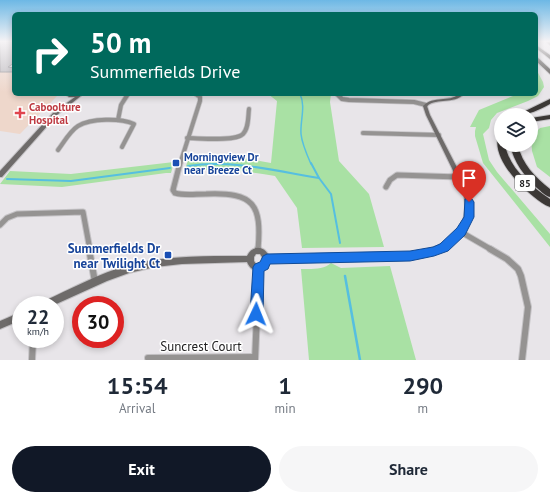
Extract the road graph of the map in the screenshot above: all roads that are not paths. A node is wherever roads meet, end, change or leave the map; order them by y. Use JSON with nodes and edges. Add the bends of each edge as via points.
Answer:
{"nodes":[{"id":1,"x":538,"y":60,"type":"edge"},
{"id":2,"x":550,"y":72,"type":"edge"},
{"id":3,"x":68,"y":96,"type":"edge"},
{"id":4,"x":79,"y":96,"type":"edge"},
{"id":5,"x":127,"y":96,"type":"edge"},
{"id":6,"x":198,"y":96,"type":"edge"},
{"id":7,"x":339,"y":96,"type":"edge"},
{"id":8,"x":460,"y":96,"type":"edge"},
{"id":9,"x":550,"y":101,"type":"edge"},
{"id":10,"x":66,"y":105,"type":"junction"},
{"id":11,"x":426,"y":105,"type":"junction"},
{"id":12,"x":538,"y":108,"type":"edge"},
{"id":13,"x":249,"y":109,"type":"dead end"},
{"id":14,"x":550,"y":117,"type":"edge"},
{"id":15,"x":538,"y":119,"type":"edge"},
{"id":16,"x":118,"y":120,"type":"junction"},
{"id":17,"x":363,"y":133,"type":"dead end"},
{"id":18,"x":439,"y":135,"type":"junction"},
{"id":19,"x":187,"y":138,"type":"junction"},
{"id":20,"x":122,"y":147,"type":"dead end"},
{"id":21,"x":58,"y":150,"type":"dead end"},
{"id":22,"x":504,"y":152,"type":"edge"},
{"id":23,"x":516,"y":152,"type":"edge"},
{"id":24,"x":0,"y":175,"type":"edge"},
{"id":25,"x":459,"y":177,"type":"junction"},
{"id":26,"x":386,"y":187,"type":"dead end"},
{"id":27,"x":550,"y":194,"type":"edge"},
{"id":28,"x":550,"y":204,"type":"edge"},
{"id":29,"x":0,"y":225,"type":"edge"},
{"id":30,"x":461,"y":232,"type":"junction"},
{"id":31,"x":258,"y":251,"type":"junction"},
{"id":32,"x":249,"y":259,"type":"junction"},
{"id":33,"x":267,"y":259,"type":"junction"},
{"id":34,"x":259,"y":267,"type":"junction"},
{"id":35,"x":95,"y":282,"type":"junction"},
{"id":36,"x":64,"y":296,"type":"edge"},
{"id":37,"x":12,"y":320,"type":"edge"},
{"id":38,"x":0,"y":325,"type":"edge"},
{"id":39,"x":33,"y":348,"type":"edge"},
{"id":40,"x":148,"y":358,"type":"dead end"},
{"id":41,"x":255,"y":359,"type":"edge"},
{"id":42,"x":32,"y":360,"type":"edge"},
{"id":43,"x":522,"y":360,"type":"edge"}],
"edges":[{"from":1,"to":2,"type":"highway"},
{"from":3,"to":10,"type":"street"},
{"from":4,"to":10,"type":"street"},
{"from":5,"to":16,"type":"street"},
{"from":6,"to":19,"type":"street","via":[[200,101]]},
{"from":7,"to":11,"type":"street","via":[[349,100],[414,102]]},
{"from":8,"to":11,"type":"street","via":[[457,99],[435,101]]},
{"from":9,"to":12,"type":"highway"},
{"from":10,"to":24,"type":"street"},
{"from":11,"to":18,"type":"street","via":[[428,115]]},
{"from":13,"to":19,"type":"street","via":[[245,132],[240,136]]},
{"from":14,"to":15,"type":"highway"},
{"from":16,"to":20,"type":"street","via":[[134,124]]},
{"from":16,"to":21,"type":"street","via":[[81,124]]},
{"from":17,"to":18,"type":"street"},
{"from":18,"to":25,"type":"street"},
{"from":19,"to":31,"type":"street","via":[[173,190],[182,195],[232,194],[252,202],[258,214]]},
{"from":22,"to":28,"type":"highway","number":"85","via":[[512,169],[526,185]]},
{"from":23,"to":27,"type":"highway","via":[[525,170]]},
{"from":25,"to":26,"type":"street","via":[[397,175]]},
{"from":25,"to":30,"type":"street","via":[[466,191],[469,209],[469,217]]},
{"from":29,"to":35,"type":"street","via":[[7,218],[17,214],[82,212]]},
{"from":30,"to":33,"type":"street","via":[[444,247],[422,254]]},
{"from":30,"to":43,"type":"street","via":[[507,259],[521,276],[528,307]]},
{"from":31,"to":32,"type":"street"},
{"from":31,"to":33,"type":"street"},
{"from":32,"to":34,"type":"street","via":[[253,266]]},
{"from":32,"to":35,"type":"street","via":[[157,263],[126,270]]},
{"from":33,"to":34,"type":"street","via":[[264,266]]},
{"from":34,"to":41,"type":"street"},
{"from":35,"to":36,"type":"street"},
{"from":37,"to":38,"type":"street"},
{"from":39,"to":42,"type":"street"},
{"from":40,"to":41,"type":"street","name":"Suncrest Court"}]}
